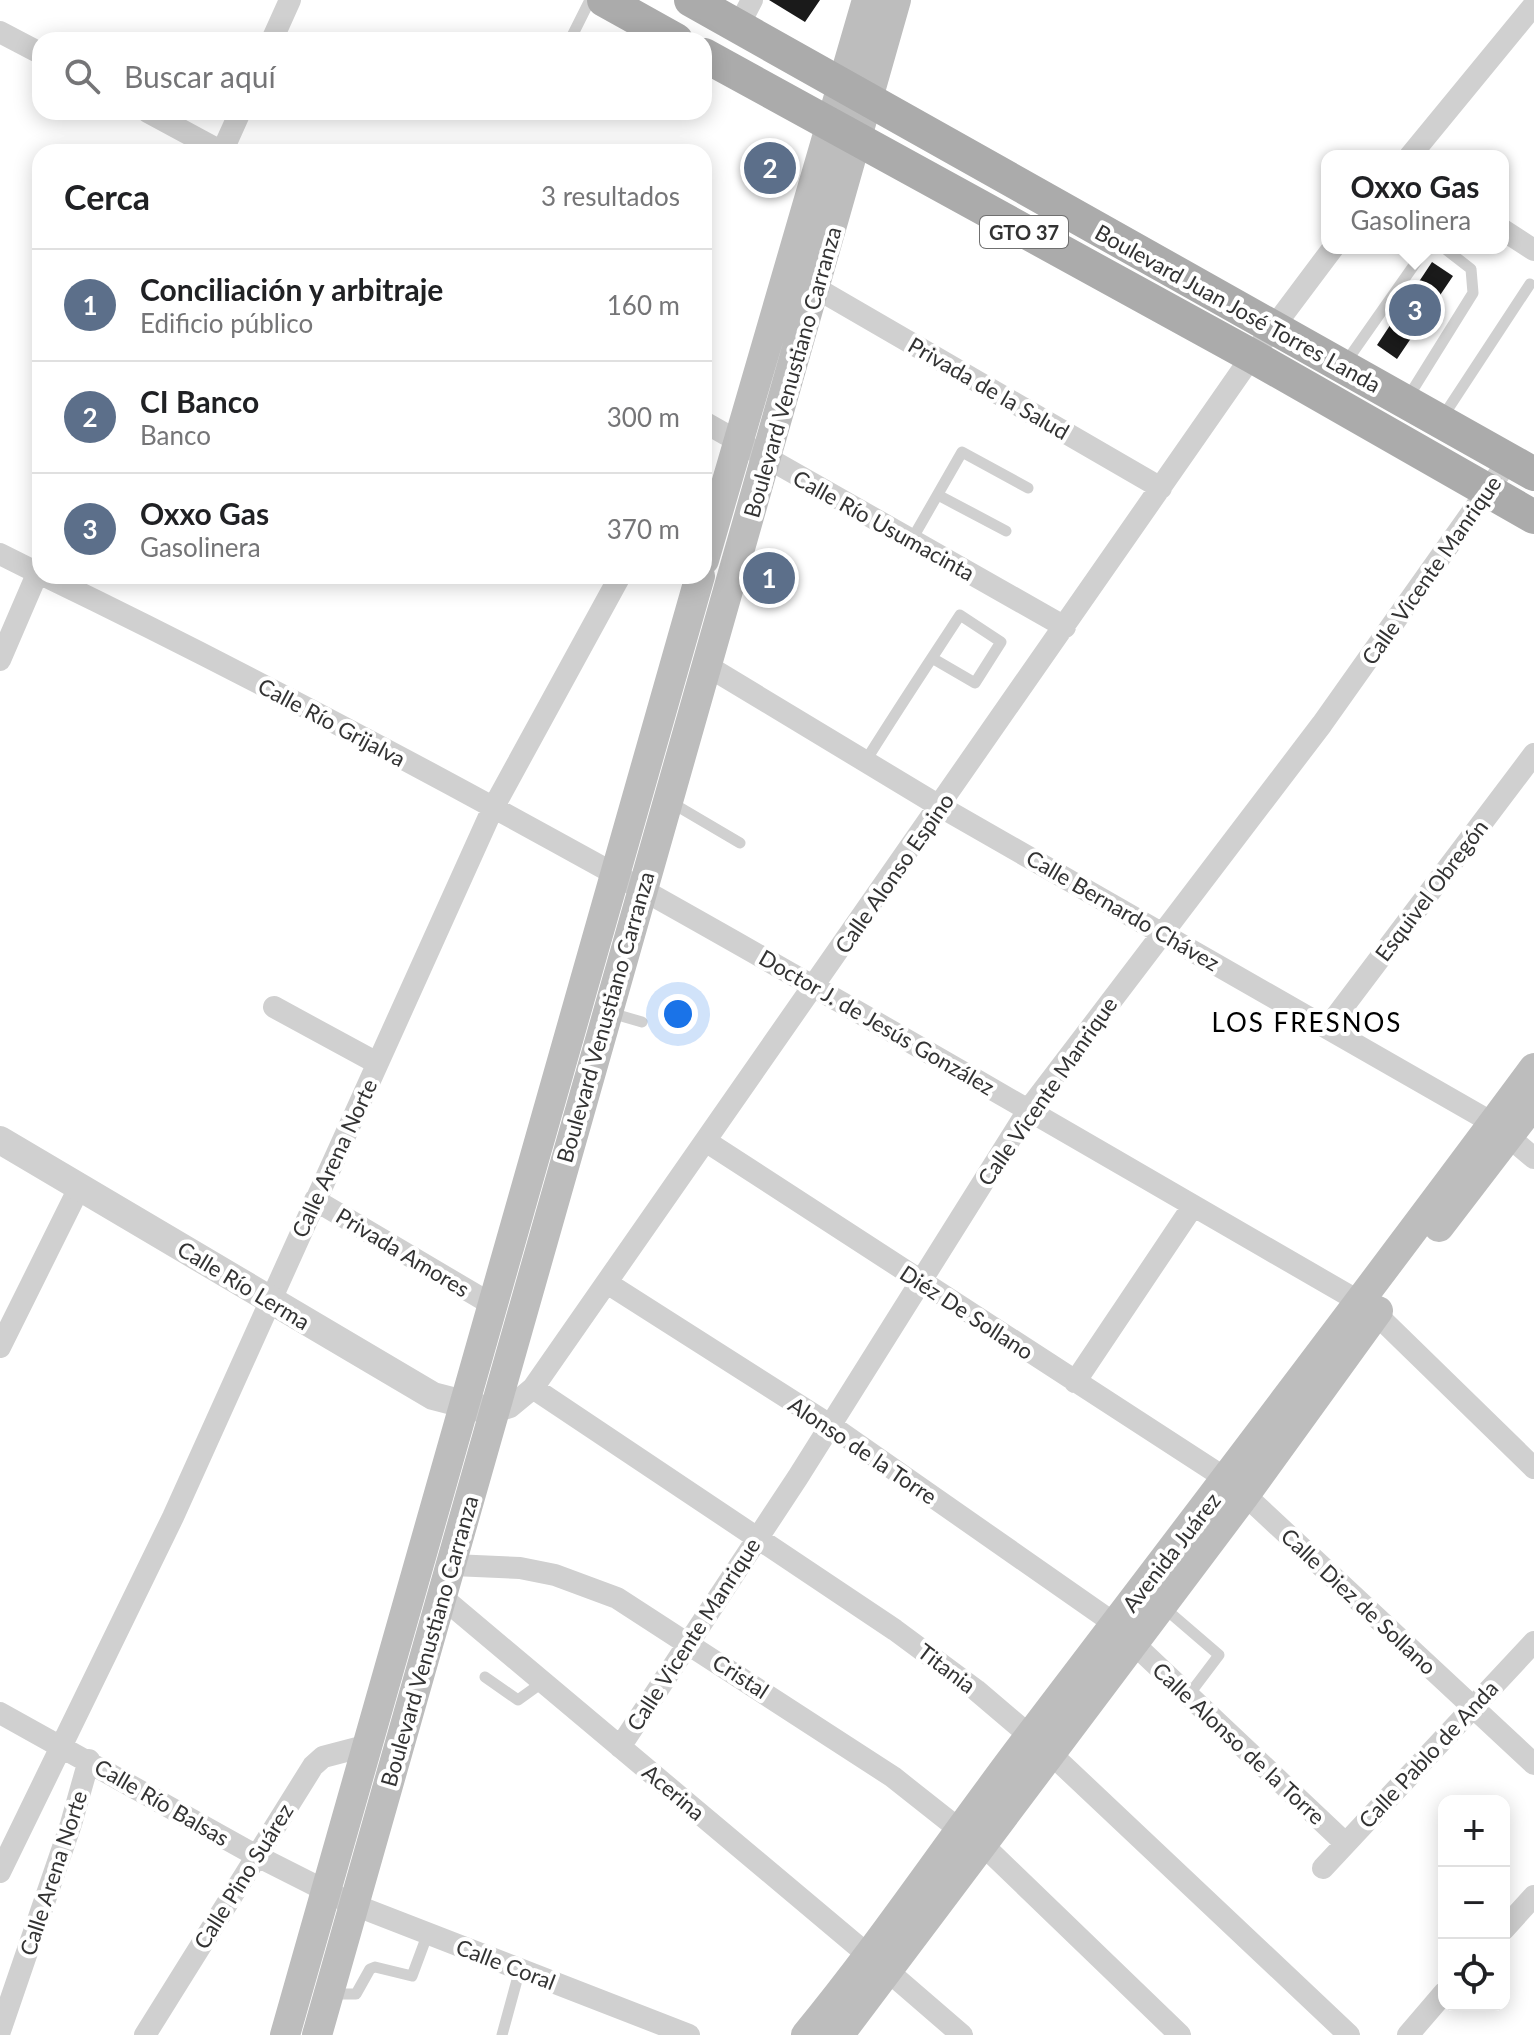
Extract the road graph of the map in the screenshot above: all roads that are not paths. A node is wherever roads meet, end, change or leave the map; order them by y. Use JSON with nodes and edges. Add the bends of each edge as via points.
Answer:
{"nodes":[{"id":1,"x":290,"y":0,"type":"edge"},
{"id":2,"x":590,"y":0,"type":"edge"},
{"id":3,"x":604,"y":0,"type":"edge"},
{"id":4,"x":691,"y":0,"type":"edge"},
{"id":5,"x":867,"y":0,"type":"edge"},
{"id":6,"x":896,"y":0,"type":"edge"},
{"id":7,"x":1534,"y":5,"type":"edge"},
{"id":8,"x":745,"y":13,"type":"edge"},
{"id":9,"x":0,"y":32,"type":"edge"},
{"id":10,"x":276,"y":32,"type":"edge"},
{"id":11,"x":574,"y":32,"type":"edge"},
{"id":12,"x":662,"y":32,"type":"edge"},
{"id":13,"x":32,"y":49,"type":"edge"},
{"id":14,"x":712,"y":60,"type":"edge"},
{"id":15,"x":856,"y":93,"type":"junction"},
{"id":16,"x":163,"y":120,"type":"edge"},
{"id":17,"x":236,"y":120,"type":"edge"},
{"id":18,"x":844,"y":134,"type":"junction"},
{"id":19,"x":207,"y":144,"type":"edge"},
{"id":20,"x":226,"y":144,"type":"edge"},
{"id":21,"x":1415,"y":150,"type":"edge"},
{"id":22,"x":1509,"y":234,"type":"edge"},
{"id":23,"x":1534,"y":250,"type":"edge"},
{"id":24,"x":1328,"y":254,"type":"edge"},
{"id":25,"x":1422,"y":254,"type":"edge"},
{"id":26,"x":1452,"y":254,"type":"edge"},
{"id":27,"x":1530,"y":284,"type":"dead end"},
{"id":28,"x":816,"y":288,"type":"junction"},
{"id":29,"x":1273,"y":328,"type":"junction"},
{"id":30,"x":1252,"y":356,"type":"junction"},
{"id":31,"x":1343,"y":367,"type":"junction"},
{"id":32,"x":1405,"y":403,"type":"junction"},
{"id":33,"x":1440,"y":422,"type":"junction"},
{"id":34,"x":712,"y":427,"type":"edge"},
{"id":35,"x":737,"y":441,"type":"junction"},
{"id":36,"x":766,"y":459,"type":"junction"},
{"id":37,"x":1521,"y":467,"type":"edge"},
{"id":38,"x":1028,"y":488,"type":"dead end"},
{"id":39,"x":1161,"y":488,"type":"junction"},
{"id":40,"x":1488,"y":492,"type":"junction"},
{"id":41,"x":938,"y":495,"type":"junction"},
{"id":42,"x":1534,"y":517,"type":"edge"},
{"id":43,"x":712,"y":531,"type":"edge"},
{"id":44,"x":1006,"y":531,"type":"dead end"},
{"id":45,"x":911,"y":541,"type":"junction"},
{"id":46,"x":0,"y":554,"type":"edge"},
{"id":47,"x":32,"y":568,"type":"edge"},
{"id":48,"x":35,"y":584,"type":"edge"},
{"id":49,"x":65,"y":584,"type":"edge"},
{"id":50,"x":616,"y":584,"type":"edge"},
{"id":51,"x":698,"y":584,"type":"edge"},
{"id":52,"x":1065,"y":627,"type":"junction"},
{"id":53,"x":932,"y":658,"type":"junction"},
{"id":54,"x":0,"y":660,"type":"edge"},
{"id":55,"x":709,"y":667,"type":"junction"},
{"id":56,"x":1534,"y":754,"type":"edge"},
{"id":57,"x":865,"y":762,"type":"junction"},
{"id":58,"x":669,"y":801,"type":"junction"},
{"id":59,"x":941,"y":807,"type":"junction"},
{"id":60,"x":492,"y":810,"type":"junction"},
{"id":61,"x":740,"y":843,"type":"dead end"},
{"id":62,"x":629,"y":881,"type":"junction"},
{"id":63,"x":1161,"y":932,"type":"junction"},
{"id":64,"x":814,"y":986,"type":"junction"},
{"id":65,"x":274,"y":1007,"type":"dead end"},
{"id":66,"x":608,"y":1012,"type":"junction"},
{"id":67,"x":642,"y":1022,"type":"dead end"},
{"id":68,"x":1328,"y":1027,"type":"junction"},
{"id":69,"x":377,"y":1063,"type":"junction"},
{"id":70,"x":1534,"y":1068,"type":"edge"},
{"id":71,"x":1534,"y":1103,"type":"edge"},
{"id":72,"x":1029,"y":1109,"type":"junction"},
{"id":73,"x":1500,"y":1128,"type":"junction"},
{"id":74,"x":0,"y":1140,"type":"edge"},
{"id":75,"x":707,"y":1142,"type":"junction"},
{"id":76,"x":1534,"y":1158,"type":"edge"},
{"id":77,"x":80,"y":1186,"type":"junction"},
{"id":78,"x":315,"y":1200,"type":"junction"},
{"id":79,"x":1193,"y":1206,"type":"junction"},
{"id":80,"x":919,"y":1282,"type":"junction"},
{"id":81,"x":607,"y":1283,"type":"junction"},
{"id":82,"x":268,"y":1300,"type":"junction"},
{"id":83,"x":491,"y":1304,"type":"junction"},
{"id":84,"x":1368,"y":1308,"type":"junction"},
{"id":85,"x":0,"y":1347,"type":"edge"},
{"id":86,"x":1075,"y":1382,"type":"junction"},
{"id":87,"x":533,"y":1388,"type":"junction"},
{"id":88,"x":463,"y":1405,"type":"junction"},
{"id":89,"x":495,"y":1412,"type":"junction"},
{"id":90,"x":830,"y":1425,"type":"junction"},
{"id":91,"x":1534,"y":1468,"type":"edge"},
{"id":92,"x":1237,"y":1488,"type":"junction"},
{"id":93,"x":756,"y":1537,"type":"junction"},
{"id":94,"x":453,"y":1565,"type":"junction"},
{"id":95,"x":443,"y":1598,"type":"junction"},
{"id":96,"x":1161,"y":1606,"type":"junction"},
{"id":97,"x":1124,"y":1633,"type":"junction"},
{"id":98,"x":688,"y":1641,"type":"junction"},
{"id":99,"x":1534,"y":1642,"type":"edge"},
{"id":100,"x":485,"y":1677,"type":"dead end"},
{"id":101,"x":543,"y":1682,"type":"junction"},
{"id":102,"x":1188,"y":1696,"type":"junction"},
{"id":103,"x":1472,"y":1706,"type":"junction"},
{"id":104,"x":0,"y":1713,"type":"edge"},
{"id":105,"x":1040,"y":1744,"type":"junction"},
{"id":106,"x":365,"y":1746,"type":"junction"},
{"id":107,"x":63,"y":1747,"type":"junction"},
{"id":108,"x":620,"y":1747,"type":"junction"},
{"id":109,"x":89,"y":1760,"type":"junction"},
{"id":110,"x":1534,"y":1764,"type":"edge"},
{"id":111,"x":972,"y":1838,"type":"junction"},
{"id":112,"x":1345,"y":1843,"type":"junction"},
{"id":113,"x":255,"y":1855,"type":"junction"},
{"id":114,"x":1323,"y":1868,"type":"dead end"},
{"id":115,"x":0,"y":1872,"type":"edge"},
{"id":116,"x":325,"y":1890,"type":"junction"},
{"id":117,"x":1534,"y":1896,"type":"edge"},
{"id":118,"x":352,"y":1904,"type":"junction"},
{"id":119,"x":1510,"y":1922,"type":"edge"},
{"id":120,"x":428,"y":1933,"type":"junction"},
{"id":121,"x":878,"y":1964,"type":"junction"},
{"id":122,"x":520,"y":1969,"type":"junction"},
{"id":123,"x":328,"y":1994,"type":"junction"},
{"id":124,"x":1438,"y":2000,"type":"edge"},
{"id":125,"x":0,"y":2031,"type":"edge"},
{"id":126,"x":145,"y":2035,"type":"edge"},
{"id":127,"x":285,"y":2035,"type":"edge"},
{"id":128,"x":317,"y":2035,"type":"edge"},
{"id":129,"x":502,"y":2035,"type":"edge"},
{"id":130,"x":689,"y":2035,"type":"edge"},
{"id":131,"x":806,"y":2035,"type":"edge"},
{"id":132,"x":839,"y":2035,"type":"edge"},
{"id":133,"x":962,"y":2035,"type":"edge"},
{"id":134,"x":1180,"y":2035,"type":"edge"},
{"id":135,"x":1349,"y":2035,"type":"edge"},
{"id":136,"x":1408,"y":2035,"type":"edge"}],
"edges":[{"from":1,"to":10,"type":"street"},
{"from":2,"to":11,"type":"lane"},
{"from":3,"to":12,"type":"main road"},
{"from":4,"to":8,"type":"main road","name":"Boulevard Juan José Torres Landa","number":"GTO 37"},
{"from":5,"to":15,"type":"main road","name":"Boulevard Venustiano Carranza"},
{"from":6,"to":15,"type":"main road","name":"Boulevard Venustiano Carranza"},
{"from":7,"to":21,"type":"street"},
{"from":8,"to":15,"type":"main road","name":"Boulevard Juan José Torres Landa","number":"GTO 37"},
{"from":9,"to":13,"type":"street"},
{"from":14,"to":18,"type":"main road","name":"Boulevard Juan José Torres Landa","number":"GTO 37"},
{"from":15,"to":18,"type":"main road","name":"Boulevard Venustiano Carranza"},
{"from":15,"to":29,"type":"main road","name":"Boulevard Juan José Torres Landa","number":"GTO 37"},
{"from":16,"to":19,"type":"street"},
{"from":17,"to":20,"type":"street"},
{"from":18,"to":28,"type":"main road","name":"Boulevard Venustiano Carranza"},
{"from":18,"to":30,"type":"main road","name":"Boulevard Juan José Torres Landa","number":"GTO 37"},
{"from":18,"to":35,"type":"main road","name":"Boulevard Venustiano Carranza"},
{"from":22,"to":23,"type":"street"},
{"from":24,"to":29,"type":"street","name":"Calle Alonso Espino"},
{"from":25,"to":31,"type":"lane"},
{"from":26,"to":32,"type":"lane","via":[[1471,269],[1473,293]]},
{"from":27,"to":33,"type":"lane"},
{"from":28,"to":36,"type":"main road","name":"Boulevard Venustiano Carranza"},
{"from":28,"to":39,"type":"street","name":"Privada de la Salud"},
{"from":29,"to":30,"type":"street","name":"Calle Alonso Espino"},
{"from":29,"to":31,"type":"main road","name":"Boulevard Juan José Torres Landa","number":"GTO 37"},
{"from":30,"to":39,"type":"street","name":"Calle Alonso Espino"},
{"from":30,"to":40,"type":"main road","name":"Boulevard Juan José Torres Landa","number":"GTO 37"},
{"from":31,"to":32,"type":"main road","name":"Boulevard Juan José Torres Landa","number":"GTO 37"},
{"from":32,"to":33,"type":"main road","name":"Boulevard Juan José Torres Landa","number":"GTO 37"},
{"from":33,"to":37,"type":"main road","name":"Boulevard Juan José Torres Landa","number":"GTO 37"},
{"from":34,"to":35,"type":"street","name":"Calle Río Usumacinta"},
{"from":35,"to":36,"type":"street","name":"Calle Río Usumacinta"},
{"from":35,"to":43,"type":"main road","name":"Boulevard Venustiano Carranza"},
{"from":36,"to":45,"type":"street","name":"Calle Río Usumacinta"},
{"from":36,"to":55,"type":"main road","name":"Boulevard Venustiano Carranza"},
{"from":37,"to":40,"type":"street","name":"Calle Vicente Manrique"},
{"from":38,"to":41,"type":"lane","via":[[962,452]]},
{"from":39,"to":52,"type":"street","name":"Calle Alonso Espino"},
{"from":40,"to":42,"type":"main road","name":"Boulevard Juan José Torres Landa","number":"GTO 37"},
{"from":40,"to":63,"type":"street","name":"Calle Vicente Manrique","via":[[1322,724]]},
{"from":41,"to":44,"type":"lane"},
{"from":41,"to":45,"type":"lane"},
{"from":45,"to":52,"type":"street","name":"Calle Río Usumacinta"},
{"from":46,"to":47,"type":"street","name":"Calle Río Grijalva"},
{"from":48,"to":54,"type":"street"},
{"from":49,"to":60,"type":"street","name":"Calle Río Grijalva","via":[[317,711]]},
{"from":50,"to":60,"type":"street","name":"Calle Arena Norte"},
{"from":51,"to":62,"type":"main road","name":"Boulevard Venustiano Carranza"},
{"from":52,"to":59,"type":"street","name":"Calle Alonso Espino"},
{"from":53,"to":53,"type":"lane","via":[[960,615],[1001,642],[975,683]]},
{"from":53,"to":57,"type":"lane"},
{"from":55,"to":57,"type":"street","name":"Calle Bernardo Chávez"},
{"from":55,"to":58,"type":"main road","name":"Boulevard Venustiano Carranza"},
{"from":56,"to":68,"type":"street","name":"Esquivel Obregón"},
{"from":57,"to":59,"type":"street","name":"Calle Bernardo Chávez"},
{"from":58,"to":61,"type":"lane"},
{"from":58,"to":62,"type":"main road","name":"Boulevard Venustiano Carranza"},
{"from":59,"to":63,"type":"street","name":"Calle Bernardo Chávez"},
{"from":59,"to":64,"type":"street","name":"Calle Alonso Espino"},
{"from":60,"to":62,"type":"street","name":"Calle Río Grijalva"},
{"from":60,"to":69,"type":"street","name":"Calle Arena Norte"},
{"from":62,"to":64,"type":"street","name":"Doctor J. de Jesús González"},
{"from":62,"to":66,"type":"main road","name":"Boulevard Venustiano Carranza"},
{"from":62,"to":83,"type":"main road","name":"Boulevard Venustiano Carranza"},
{"from":63,"to":68,"type":"street","name":"Calle Bernardo Chávez"},
{"from":63,"to":72,"type":"street","name":"Calle Vicente Manrique"},
{"from":64,"to":72,"type":"street","name":"Doctor J. de Jesús González"},
{"from":64,"to":75,"type":"street","name":"Calle Alonso Espino"},
{"from":65,"to":69,"type":"street"},
{"from":66,"to":67,"type":"lane"},
{"from":66,"to":89,"type":"main road","name":"Boulevard Venustiano Carranza"},
{"from":68,"to":73,"type":"street","name":"Calle Bernardo Chávez"},
{"from":69,"to":78,"type":"street","name":"Calle Arena Norte"},
{"from":70,"to":73,"type":"main road","name":"Avenida Juárez"},
{"from":71,"to":73,"type":"main road","name":"Avenida Juárez"},
{"from":72,"to":79,"type":"street","name":"Doctor J. de Jesús González"},
{"from":72,"to":80,"type":"street","name":"Calle Vicente Manrique"},
{"from":73,"to":76,"type":"street","name":"Calle Bernardo Chávez"},
{"from":73,"to":84,"type":"main road","name":"Avenida Juárez"},
{"from":74,"to":77,"type":"street","name":"Calle Río Lerma"},
{"from":75,"to":80,"type":"street","name":"Diéz De Sollano"},
{"from":75,"to":81,"type":"street","name":"Calle Alonso Espino"},
{"from":77,"to":82,"type":"street","name":"Calle Río Lerma"},
{"from":77,"to":85,"type":"street"},
{"from":78,"to":82,"type":"street","name":"Calle Arena Norte"},
{"from":78,"to":83,"type":"street","name":"Privada Amores"},
{"from":79,"to":84,"type":"street","name":"Doctor J. de Jesús González"},
{"from":79,"to":86,"type":"street"},
{"from":80,"to":86,"type":"street","name":"Diéz De Sollano"},
{"from":80,"to":90,"type":"street","name":"Calle Vicente Manrique"},
{"from":81,"to":87,"type":"street","name":"Calle Alonso Espino"},
{"from":81,"to":90,"type":"street","name":"Alonso de la Torre"},
{"from":82,"to":88,"type":"street","name":"Calle Río Lerma","via":[[433,1396]]},
{"from":82,"to":107,"type":"street","name":"Calle Arena Norte","via":[[173,1517]]},
{"from":83,"to":88,"type":"main road","name":"Boulevard Venustiano Carranza"},
{"from":84,"to":91,"type":"street","name":"Doctor J. de Jesús González"},
{"from":84,"to":92,"type":"main road","name":"Avenida Juárez"},
{"from":86,"to":92,"type":"street","name":"Diéz De Sollano"},
{"from":87,"to":89,"type":"street"},
{"from":87,"to":93,"type":"street","name":"Titania"},
{"from":88,"to":89,"type":"street","name":"Calle Río Lerma"},
{"from":88,"to":106,"type":"main road","name":"Boulevard Venustiano Carranza"},
{"from":89,"to":94,"type":"main road","name":"Boulevard Venustiano Carranza"},
{"from":90,"to":93,"type":"street","name":"Calle Vicente Manrique"},
{"from":90,"to":97,"type":"street","name":"Alonso de la Torre"},
{"from":92,"to":96,"type":"main road","name":"Avenida Juárez"},
{"from":92,"to":97,"type":"main road","name":"Avenida Juárez"},
{"from":92,"to":103,"type":"street","name":"Calle Diez de Sollano"},
{"from":93,"to":98,"type":"street","name":"Calle Vicente Manrique"},
{"from":93,"to":105,"type":"street","name":"Titania","via":[[938,1660]]},
{"from":94,"to":95,"type":"main road","name":"Boulevard Venustiano Carranza"},
{"from":94,"to":98,"type":"street","name":"Cristal","via":[[520,1568],[576,1582],[617,1598]]},
{"from":95,"to":101,"type":"street","name":"Acerina"},
{"from":95,"to":118,"type":"main road","name":"Boulevard Venustiano Carranza"},
{"from":96,"to":97,"type":"main road","name":"Avenida Juárez"},
{"from":96,"to":102,"type":"lane","via":[[1219,1655]]},
{"from":97,"to":102,"type":"street","name":"Calle Alonso de la Torre"},
{"from":97,"to":105,"type":"main road","name":"Avenida Juárez"},
{"from":98,"to":108,"type":"street","name":"Calle Vicente Manrique"},
{"from":98,"to":111,"type":"street","name":"Cristal","via":[[893,1777]]},
{"from":99,"to":103,"type":"street","name":"Calle Pablo de Anda"},
{"from":100,"to":101,"type":"lane","via":[[518,1700]]},
{"from":101,"to":108,"type":"street","name":"Acerina"},
{"from":102,"to":112,"type":"street","name":"Calle Alonso de la Torre"},
{"from":103,"to":110,"type":"street","name":"Calle Diez de Sollano"},
{"from":103,"to":112,"type":"street","name":"Calle Pablo de Anda"},
{"from":104,"to":107,"type":"street","name":"Calle Río Balsas"},
{"from":105,"to":111,"type":"main road","name":"Avenida Juárez"},
{"from":105,"to":135,"type":"street","name":"Titania"},
{"from":106,"to":113,"type":"street","name":"Calle Pino Suárez","via":[[323,1757],[313,1766]]},
{"from":106,"to":116,"type":"main road","name":"Boulevard Venustiano Carranza"},
{"from":107,"to":109,"type":"street","name":"Calle Río Balsas"},
{"from":107,"to":115,"type":"street","name":"Calle Arena Norte"},
{"from":108,"to":121,"type":"street","name":"Acerina"},
{"from":109,"to":113,"type":"street","name":"Calle Río Balsas"},
{"from":109,"to":125,"type":"street","name":"Calle Arena Norte"},
{"from":111,"to":121,"type":"main road","name":"Avenida Juárez"},
{"from":111,"to":134,"type":"street","name":"Cristal"},
{"from":112,"to":114,"type":"street","name":"Calle Pablo de Anda"},
{"from":113,"to":116,"type":"street","name":"Calle Río Balsas"},
{"from":113,"to":126,"type":"street","name":"Calle Pino Suárez"},
{"from":116,"to":118,"type":"street","name":"Calle Coral"},
{"from":116,"to":127,"type":"main road","name":"Boulevard Venustiano Carranza"},
{"from":117,"to":119,"type":"street"},
{"from":118,"to":120,"type":"street","name":"Calle Coral"},
{"from":118,"to":123,"type":"main road","name":"Boulevard Venustiano Carranza"},
{"from":120,"to":122,"type":"street","name":"Calle Coral"},
{"from":120,"to":123,"type":"lane","via":[[412,1976],[375,1967],[356,1994]]},
{"from":121,"to":131,"type":"main road","name":"Avenida Juárez"},
{"from":121,"to":132,"type":"main road","name":"Avenida Juárez"},
{"from":121,"to":133,"type":"street","name":"Acerina"},
{"from":122,"to":129,"type":"lane"},
{"from":122,"to":130,"type":"street","name":"Calle Coral"},
{"from":123,"to":128,"type":"main road","name":"Boulevard Venustiano Carranza"},
{"from":124,"to":136,"type":"street"}]}
